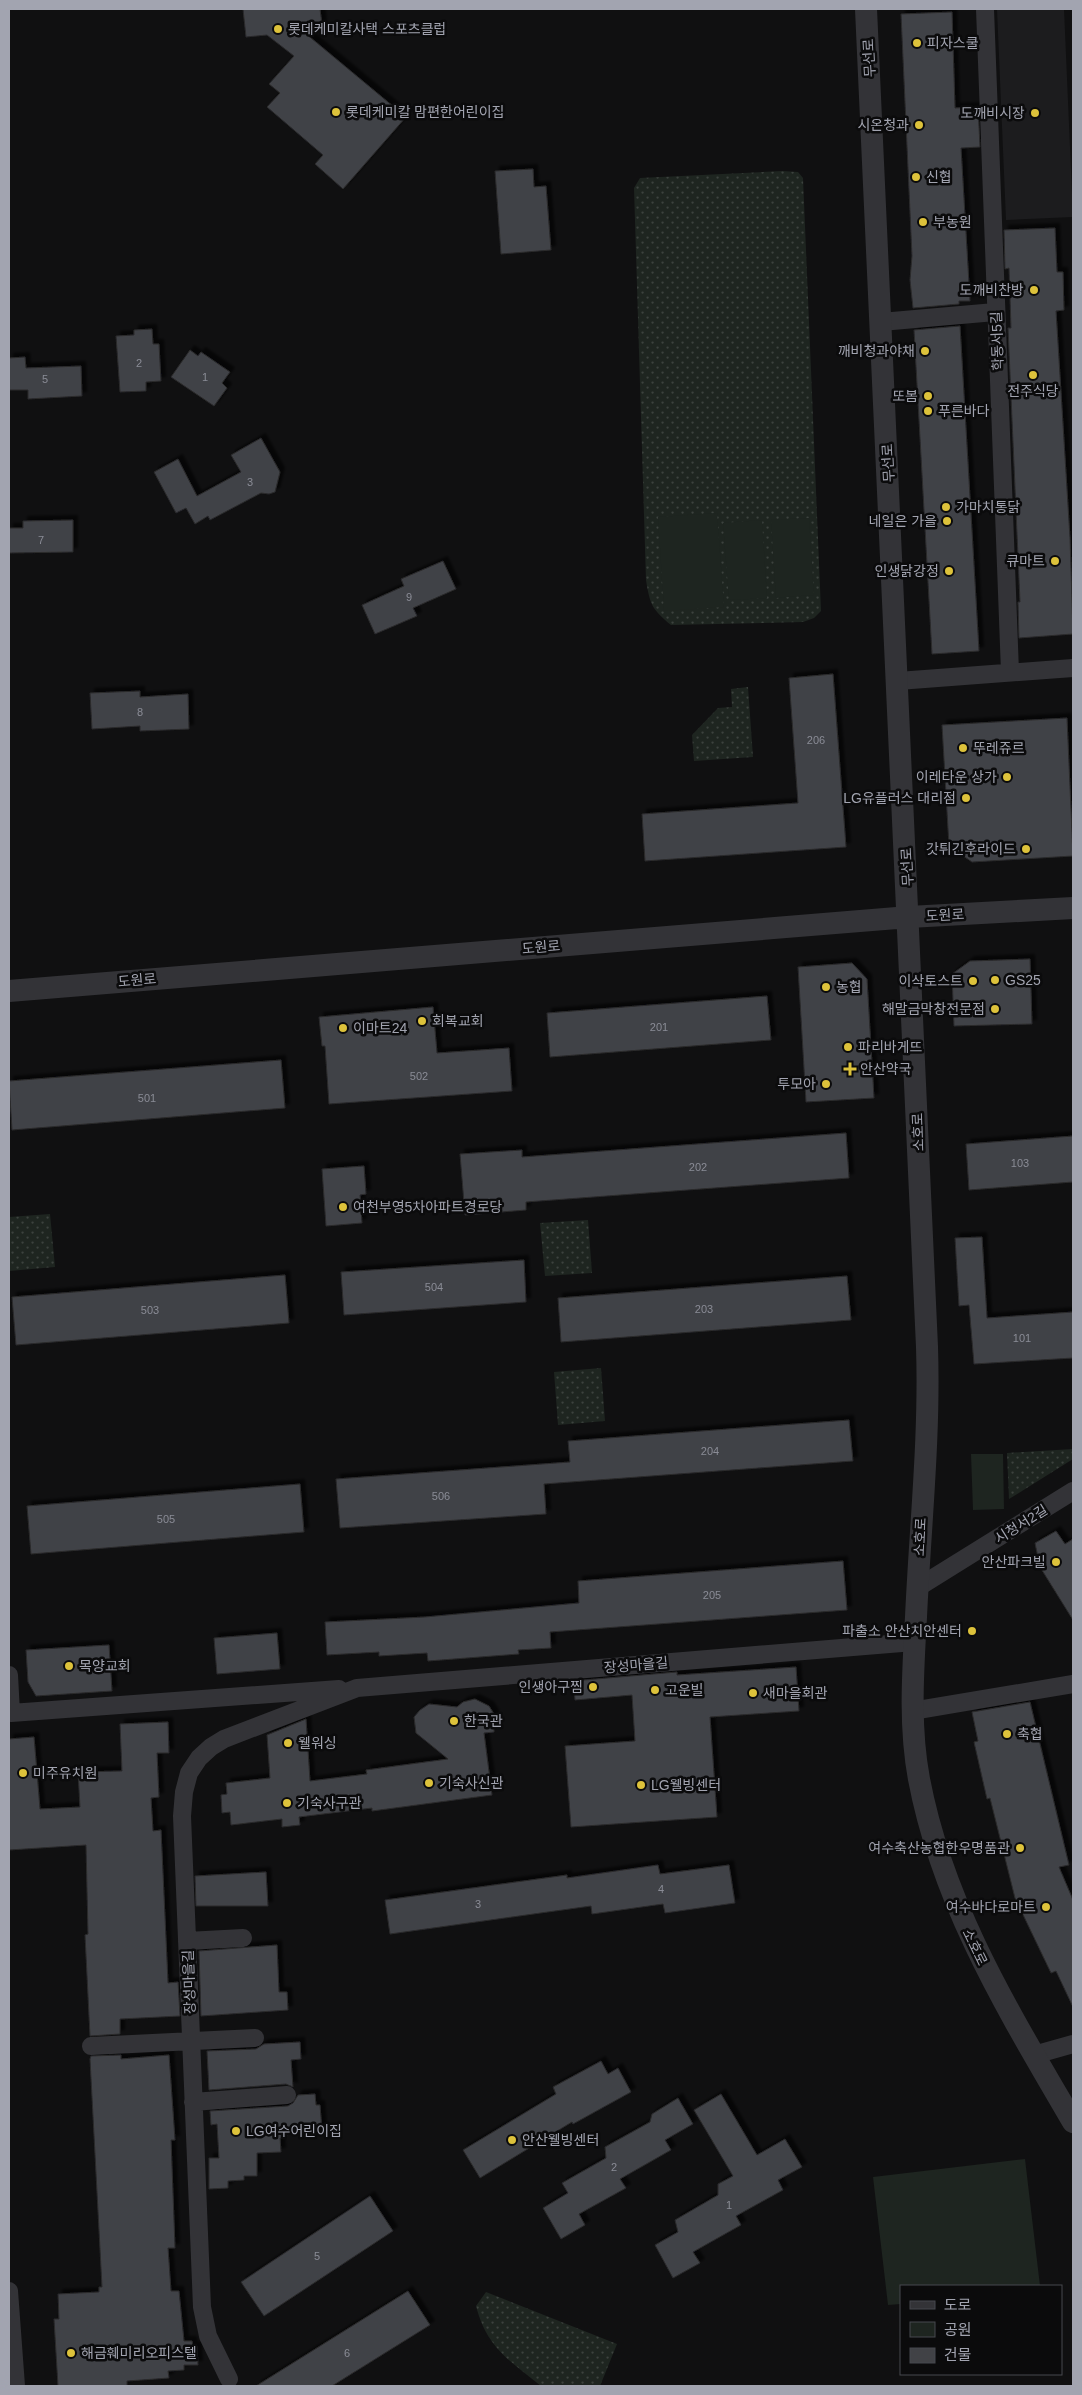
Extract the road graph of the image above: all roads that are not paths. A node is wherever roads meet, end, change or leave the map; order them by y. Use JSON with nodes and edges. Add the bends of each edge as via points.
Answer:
{"nodes":[{"id":1,"x":866,"y":9,"type":"edge"},
{"id":2,"x":985,"y":9,"type":"edge"},
{"id":3,"x":995,"y":312,"type":"junction"},
{"id":4,"x":881,"y":322,"type":"junction"},
{"id":5,"x":1073,"y":668,"type":"edge"},
{"id":6,"x":1010,"y":672,"type":"junction"},
{"id":7,"x":898,"y":681,"type":"junction"},
{"id":8,"x":1073,"y":908,"type":"edge"},
{"id":9,"x":910,"y":917,"type":"junction"},
{"id":10,"x":9,"y":990,"type":"edge"},
{"id":11,"x":1073,"y":1491,"type":"edge"},
{"id":12,"x":917,"y":1588,"type":"junction"},
{"id":13,"x":914,"y":1642,"type":"junction"},
{"id":14,"x":9,"y":1675,"type":"edge"},
{"id":15,"x":1073,"y":1684,"type":"edge"},
{"id":16,"x":357,"y":1688,"type":"junction"},
{"id":17,"x":912,"y":1710,"type":"junction"},
{"id":18,"x":243,"y":1938,"type":"dead end"},
{"id":19,"x":187,"y":1941,"type":"junction"},
{"id":20,"x":255,"y":2038,"type":"dead end"},
{"id":21,"x":191,"y":2041,"type":"junction"},
{"id":22,"x":1073,"y":2044,"type":"edge"},
{"id":23,"x":91,"y":2046,"type":"dead end"},
{"id":24,"x":1034,"y":2054,"type":"junction"},
{"id":25,"x":287,"y":2095,"type":"dead end"},
{"id":26,"x":193,"y":2102,"type":"junction"},
{"id":27,"x":1073,"y":2122,"type":"edge"},
{"id":28,"x":9,"y":2291,"type":"edge"},
{"id":29,"x":229,"y":2379,"type":"dead end"},
{"id":30,"x":16,"y":2386,"type":"edge"}],
"edges":[{"from":1,"to":4,"type":"street","name":"무선로"},
{"from":2,"to":3,"type":"street","name":"학동서5길"},
{"from":3,"to":4,"type":"street"},
{"from":3,"to":6,"type":"street","name":"학동서5길"},
{"from":4,"to":7,"type":"street","name":"무선로"},
{"from":5,"to":6,"type":"street"},
{"from":6,"to":7,"type":"street"},
{"from":7,"to":9,"type":"street","name":"무선로"},
{"from":8,"to":9,"type":"street","name":"도원로"},
{"from":9,"to":10,"type":"street","name":"도원로"},
{"from":9,"to":12,"type":"street","name":"소호로","via":[[928,1367]]},
{"from":11,"to":12,"type":"street","name":"시청서2길"},
{"from":12,"to":13,"type":"street","name":"소호로"},
{"from":13,"to":16,"type":"street","name":"장성마을길"},
{"from":13,"to":17,"type":"street","name":"소호로"},
{"from":14,"to":16,"type":"street","name":"장성마을길","via":[[11,1713]]},
{"from":15,"to":17,"type":"street"},
{"from":16,"to":19,"type":"street","name":"장성마을길","via":[[224,1739],[199,1758],[189,1773],[183,1803]]},
{"from":17,"to":24,"type":"street","name":"소호로","via":[[918,1777],[945,1875],[969,1936]]},
{"from":18,"to":19,"type":"street"},
{"from":19,"to":21,"type":"street","name":"장성마을길"},
{"from":20,"to":21,"type":"street"},
{"from":21,"to":23,"type":"street"},
{"from":21,"to":26,"type":"street","name":"장성마을길"},
{"from":22,"to":24,"type":"street"},
{"from":24,"to":27,"type":"street","name":"소호로"},
{"from":25,"to":26,"type":"street"},
{"from":26,"to":29,"type":"street","name":"장성마을길","via":[[202,2307],[208,2336]]},
{"from":28,"to":30,"type":"street"}]}
